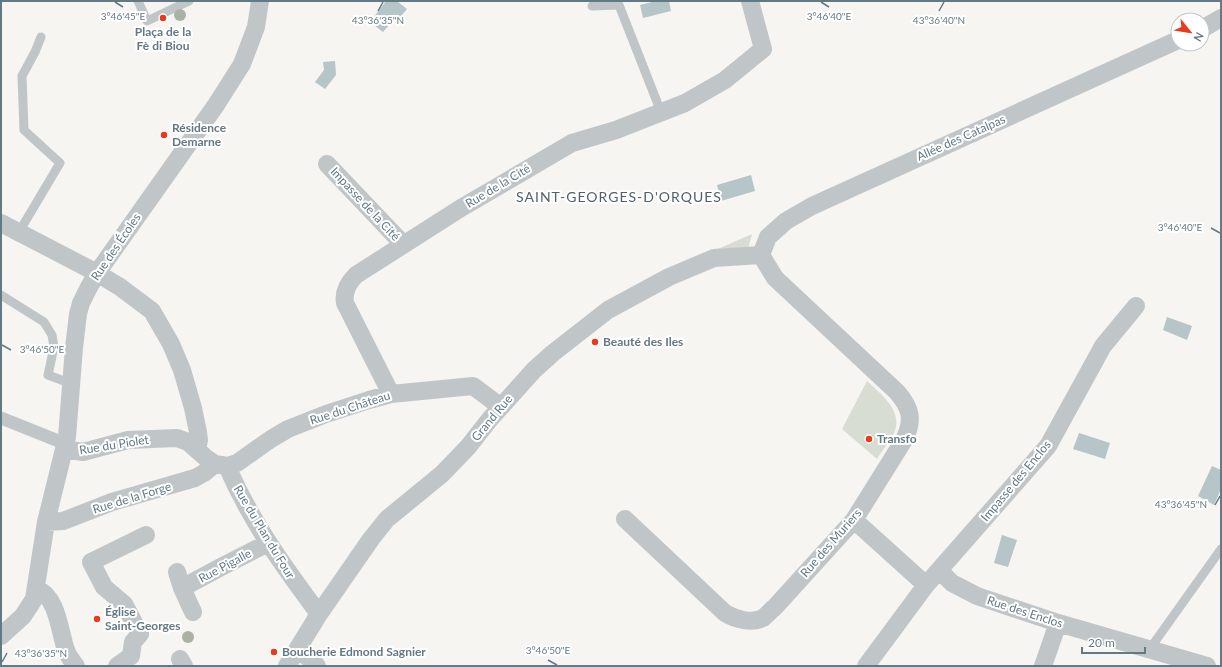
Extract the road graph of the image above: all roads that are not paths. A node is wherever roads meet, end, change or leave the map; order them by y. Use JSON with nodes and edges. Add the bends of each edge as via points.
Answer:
{"nodes":[{"id":1,"x":138,"y":1,"type":"edge"},
{"id":2,"x":189,"y":1,"type":"edge"},
{"id":3,"x":260,"y":1,"type":"edge"},
{"id":4,"x":750,"y":1,"type":"edge"},
{"id":5,"x":592,"y":6,"type":"dead end"},
{"id":6,"x":1221,"y":18,"type":"edge"},
{"id":7,"x":1210,"y":24,"type":"edge"},
{"id":8,"x":41,"y":37,"type":"dead end"},
{"id":9,"x":1170,"y":44,"type":"edge"},
{"id":10,"x":661,"y":112,"type":"junction"},
{"id":11,"x":327,"y":164,"type":"dead end"},
{"id":12,"x":1,"y":223,"type":"edge"},
{"id":13,"x":19,"y":232,"type":"junction"},
{"id":14,"x":403,"y":244,"type":"junction"},
{"id":15,"x":761,"y":255,"type":"junction"},
{"id":16,"x":97,"y":273,"type":"junction"},
{"id":17,"x":1,"y":295,"type":"edge"},
{"id":18,"x":1136,"y":306,"type":"dead end"},
{"id":19,"x":72,"y":384,"type":"junction"},
{"id":20,"x":391,"y":394,"type":"junction"},
{"id":21,"x":501,"y":407,"type":"junction"},
{"id":22,"x":1,"y":418,"type":"edge"},
{"id":23,"x":193,"y":446,"type":"junction"},
{"id":24,"x":65,"y":447,"type":"junction"},
{"id":25,"x":221,"y":465,"type":"junction"},
{"id":26,"x":625,"y":518,"type":"dead end"},
{"id":27,"x":854,"y":520,"type":"junction"},
{"id":28,"x":46,"y":522,"type":"junction"},
{"id":29,"x":146,"y":535,"type":"dead end"},
{"id":30,"x":268,"y":543,"type":"junction"},
{"id":31,"x":1221,"y":549,"type":"edge"},
{"id":32,"x":939,"y":570,"type":"junction"},
{"id":33,"x":926,"y":585,"type":"junction"},
{"id":34,"x":35,"y":594,"type":"junction"},
{"id":35,"x":193,"y":612,"type":"dead end"},
{"id":36,"x":319,"y":614,"type":"junction"},
{"id":37,"x":1058,"y":623,"type":"junction"},
{"id":38,"x":1,"y":636,"type":"edge"},
{"id":39,"x":298,"y":648,"type":"junction"},
{"id":40,"x":1149,"y":650,"type":"junction"},
{"id":41,"x":76,"y":666,"type":"edge"},
{"id":42,"x":117,"y":666,"type":"edge"},
{"id":43,"x":287,"y":666,"type":"edge"},
{"id":44,"x":317,"y":666,"type":"edge"},
{"id":45,"x":866,"y":666,"type":"edge"},
{"id":46,"x":1043,"y":666,"type":"edge"},
{"id":47,"x":1207,"y":666,"type":"edge"}],
"edges":[{"from":1,"to":2,"type":"lane","via":[[147,22]]},
{"from":3,"to":16,"type":"street","name":"Rue des Écoles","via":[[256,27],[242,64],[216,105]]},
{"from":4,"to":10,"type":"street","name":"Rue de la Cité","via":[[764,49],[725,80],[685,103]]},
{"from":5,"to":10,"type":"lane","via":[[619,5]]},
{"from":6,"to":7,"type":"street"},
{"from":8,"to":13,"type":"lane","via":[[22,76],[24,130],[60,163]]},
{"from":9,"to":15,"type":"street","name":"Allée des Catalpas","via":[[812,206],[786,221],[768,237]]},
{"from":10,"to":14,"type":"street","name":"Rue de la Cité","via":[[616,130],[572,143]]},
{"from":11,"to":14,"type":"street","name":"Impasse de la Cité"},
{"from":12,"to":13,"type":"street"},
{"from":13,"to":16,"type":"street"},
{"from":14,"to":20,"type":"street","name":"Rue de la Cité","via":[[350,280],[344,298],[346,308]]},
{"from":15,"to":21,"type":"street","name":"Grand Rue","via":[[714,258],[669,276],[608,310],[534,370]]},
{"from":15,"to":27,"type":"street","name":"Rue des Muriers","via":[[775,278],[897,392],[908,406],[910,420],[907,434]]},
{"from":16,"to":19,"type":"street","name":"Rue des Écoles","via":[[78,314]]},
{"from":16,"to":23,"type":"street","via":[[152,312],[171,344],[193,408],[199,436]]},
{"from":17,"to":19,"type":"lane","via":[[44,322],[52,335],[54,347],[48,374]]},
{"from":18,"to":32,"type":"street","name":"Impasse des Enclos","via":[[1103,346],[1048,446]]},
{"from":19,"to":24,"type":"street","name":"Rue des Écoles"},
{"from":20,"to":21,"type":"street","name":"Rue du Château","via":[[473,386]]},
{"from":20,"to":25,"type":"street","name":"Rue du Château","via":[[288,429],[237,462]]},
{"from":21,"to":36,"type":"street","name":"Grand Rue","via":[[442,474],[387,519]]},
{"from":22,"to":24,"type":"street"},
{"from":23,"to":24,"type":"street","name":"Rue du Piolet","via":[[177,438],[128,440],[83,452]]},
{"from":23,"to":25,"type":"street","via":[[204,457]]},
{"from":24,"to":28,"type":"street","name":"Rue des Écoles"},
{"from":25,"to":28,"type":"street","name":"Rue de la Forge","via":[[195,478],[112,502],[63,521]]},
{"from":25,"to":30,"type":"street","name":"Rue du Plan du Four"},
{"from":26,"to":27,"type":"street","name":"Rue des Muriers","via":[[725,613],[735,619],[746,620],[762,618],[775,607]]},
{"from":27,"to":33,"type":"street"},
{"from":28,"to":34,"type":"street","name":"Rue des Écoles"},
{"from":29,"to":42,"type":"street","via":[[91,562],[104,587],[124,604],[147,635],[133,642],[131,656]]},
{"from":30,"to":35,"type":"street","name":"Rue Pigalle","via":[[221,567],[179,580]]},
{"from":30,"to":36,"type":"street","name":"Rue du Plan du Four"},
{"from":31,"to":40,"type":"lane"},
{"from":32,"to":33,"type":"street"},
{"from":32,"to":37,"type":"street","name":"Rue des Enclos","via":[[952,583],[977,596]]},
{"from":33,"to":45,"type":"street"},
{"from":34,"to":38,"type":"street","via":[[23,616]]},
{"from":34,"to":41,"type":"street","via":[[45,594],[52,602],[66,651]]},
{"from":36,"to":39,"type":"street","name":"Grand Rue"},
{"from":37,"to":40,"type":"street","name":"Rue des Enclos"},
{"from":37,"to":46,"type":"street"},
{"from":39,"to":43,"type":"street","name":"Grand Rue"},
{"from":39,"to":44,"type":"street"},
{"from":40,"to":47,"type":"street","name":"Rue des Enclos"}]}
